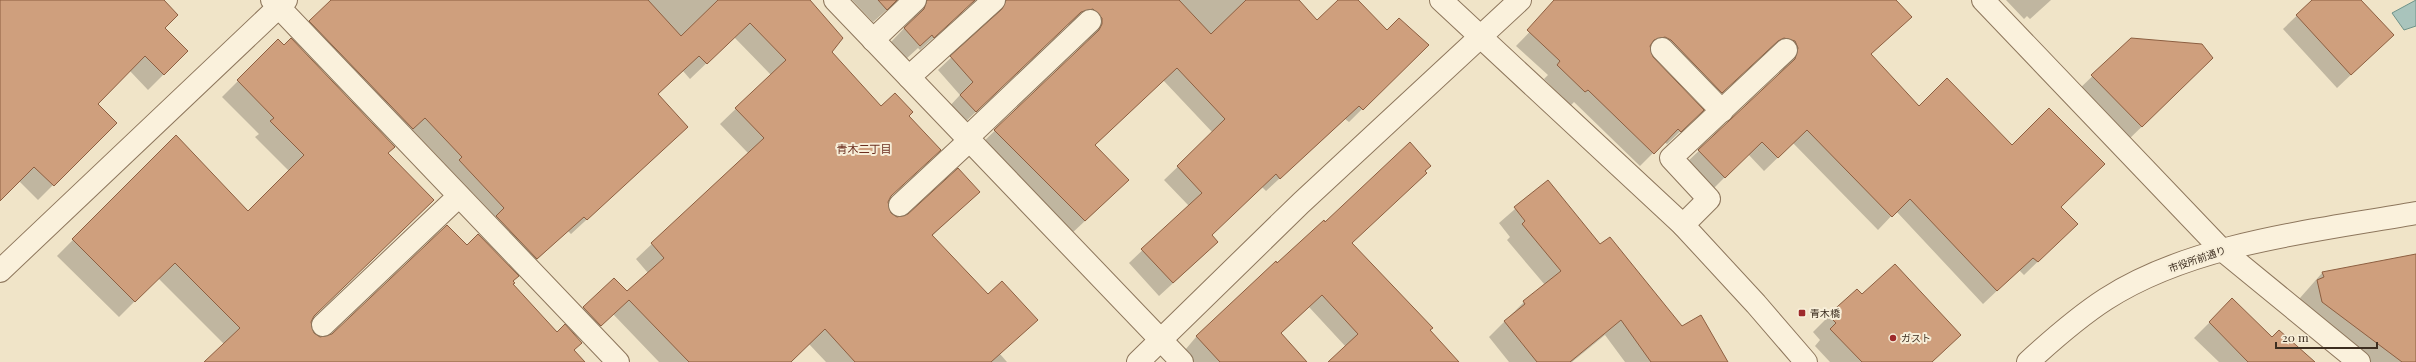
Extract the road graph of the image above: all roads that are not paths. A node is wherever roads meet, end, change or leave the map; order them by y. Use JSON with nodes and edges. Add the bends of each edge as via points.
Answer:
{"nodes":[{"id":1,"x":835,"y":0,"type":"edge"},
{"id":2,"x":915,"y":0,"type":"edge"},
{"id":3,"x":994,"y":0,"type":"edge"},
{"id":4,"x":1441,"y":0,"type":"edge"},
{"id":5,"x":1520,"y":0,"type":"edge"},
{"id":6,"x":1983,"y":0,"type":"edge"},
{"id":7,"x":279,"y":2,"type":"edge"},
{"id":8,"x":1090,"y":21,"type":"dead end"},
{"id":9,"x":1480,"y":38,"type":"junction"},
{"id":10,"x":873,"y":40,"type":"junction"},
{"id":11,"x":1662,"y":49,"type":"dead end"},
{"id":12,"x":1786,"y":50,"type":"dead end"},
{"id":13,"x":909,"y":78,"type":"junction"},
{"id":14,"x":1722,"y":111,"type":"junction"},
{"id":15,"x":968,"y":139,"type":"junction"},
{"id":16,"x":459,"y":196,"type":"junction"},
{"id":17,"x":900,"y":205,"type":"dead end"},
{"id":18,"x":2416,"y":212,"type":"edge"},
{"id":19,"x":1683,"y":225,"type":"junction"},
{"id":20,"x":2222,"y":249,"type":"junction"},
{"id":21,"x":0,"y":271,"type":"edge"},
{"id":22,"x":323,"y":325,"type":"dead end"},
{"id":23,"x":1161,"y":340,"type":"junction"},
{"id":24,"x":618,"y":362,"type":"edge"},
{"id":25,"x":1138,"y":362,"type":"edge"},
{"id":26,"x":1182,"y":362,"type":"edge"},
{"id":27,"x":1806,"y":362,"type":"edge"},
{"id":28,"x":2028,"y":362,"type":"edge"},
{"id":29,"x":2359,"y":362,"type":"edge"}],
"edges":[{"from":1,"to":10,"type":"street"},
{"from":2,"to":10,"type":"street"},
{"from":3,"to":13,"type":"street"},
{"from":4,"to":9,"type":"street"},
{"from":5,"to":9,"type":"street"},
{"from":6,"to":20,"type":"street"},
{"from":7,"to":16,"type":"street"},
{"from":7,"to":21,"type":"street"},
{"from":8,"to":15,"type":"street"},
{"from":9,"to":19,"type":"street"},
{"from":9,"to":23,"type":"street","via":[[1306,198]]},
{"from":10,"to":13,"type":"street"},
{"from":11,"to":14,"type":"street"},
{"from":12,"to":14,"type":"street"},
{"from":13,"to":15,"type":"street"},
{"from":14,"to":19,"type":"street","via":[[1671,158],[1709,199]]},
{"from":15,"to":17,"type":"street"},
{"from":15,"to":23,"type":"street"},
{"from":16,"to":22,"type":"street"},
{"from":16,"to":24,"type":"street"},
{"from":18,"to":20,"type":"street","name":"市役所前通り"},
{"from":19,"to":27,"type":"street"},
{"from":20,"to":28,"type":"street","name":"市役所前通り","via":[[2161,272],[2106,299]]},
{"from":20,"to":29,"type":"street"},
{"from":23,"to":25,"type":"street"},
{"from":23,"to":26,"type":"street"}]}
